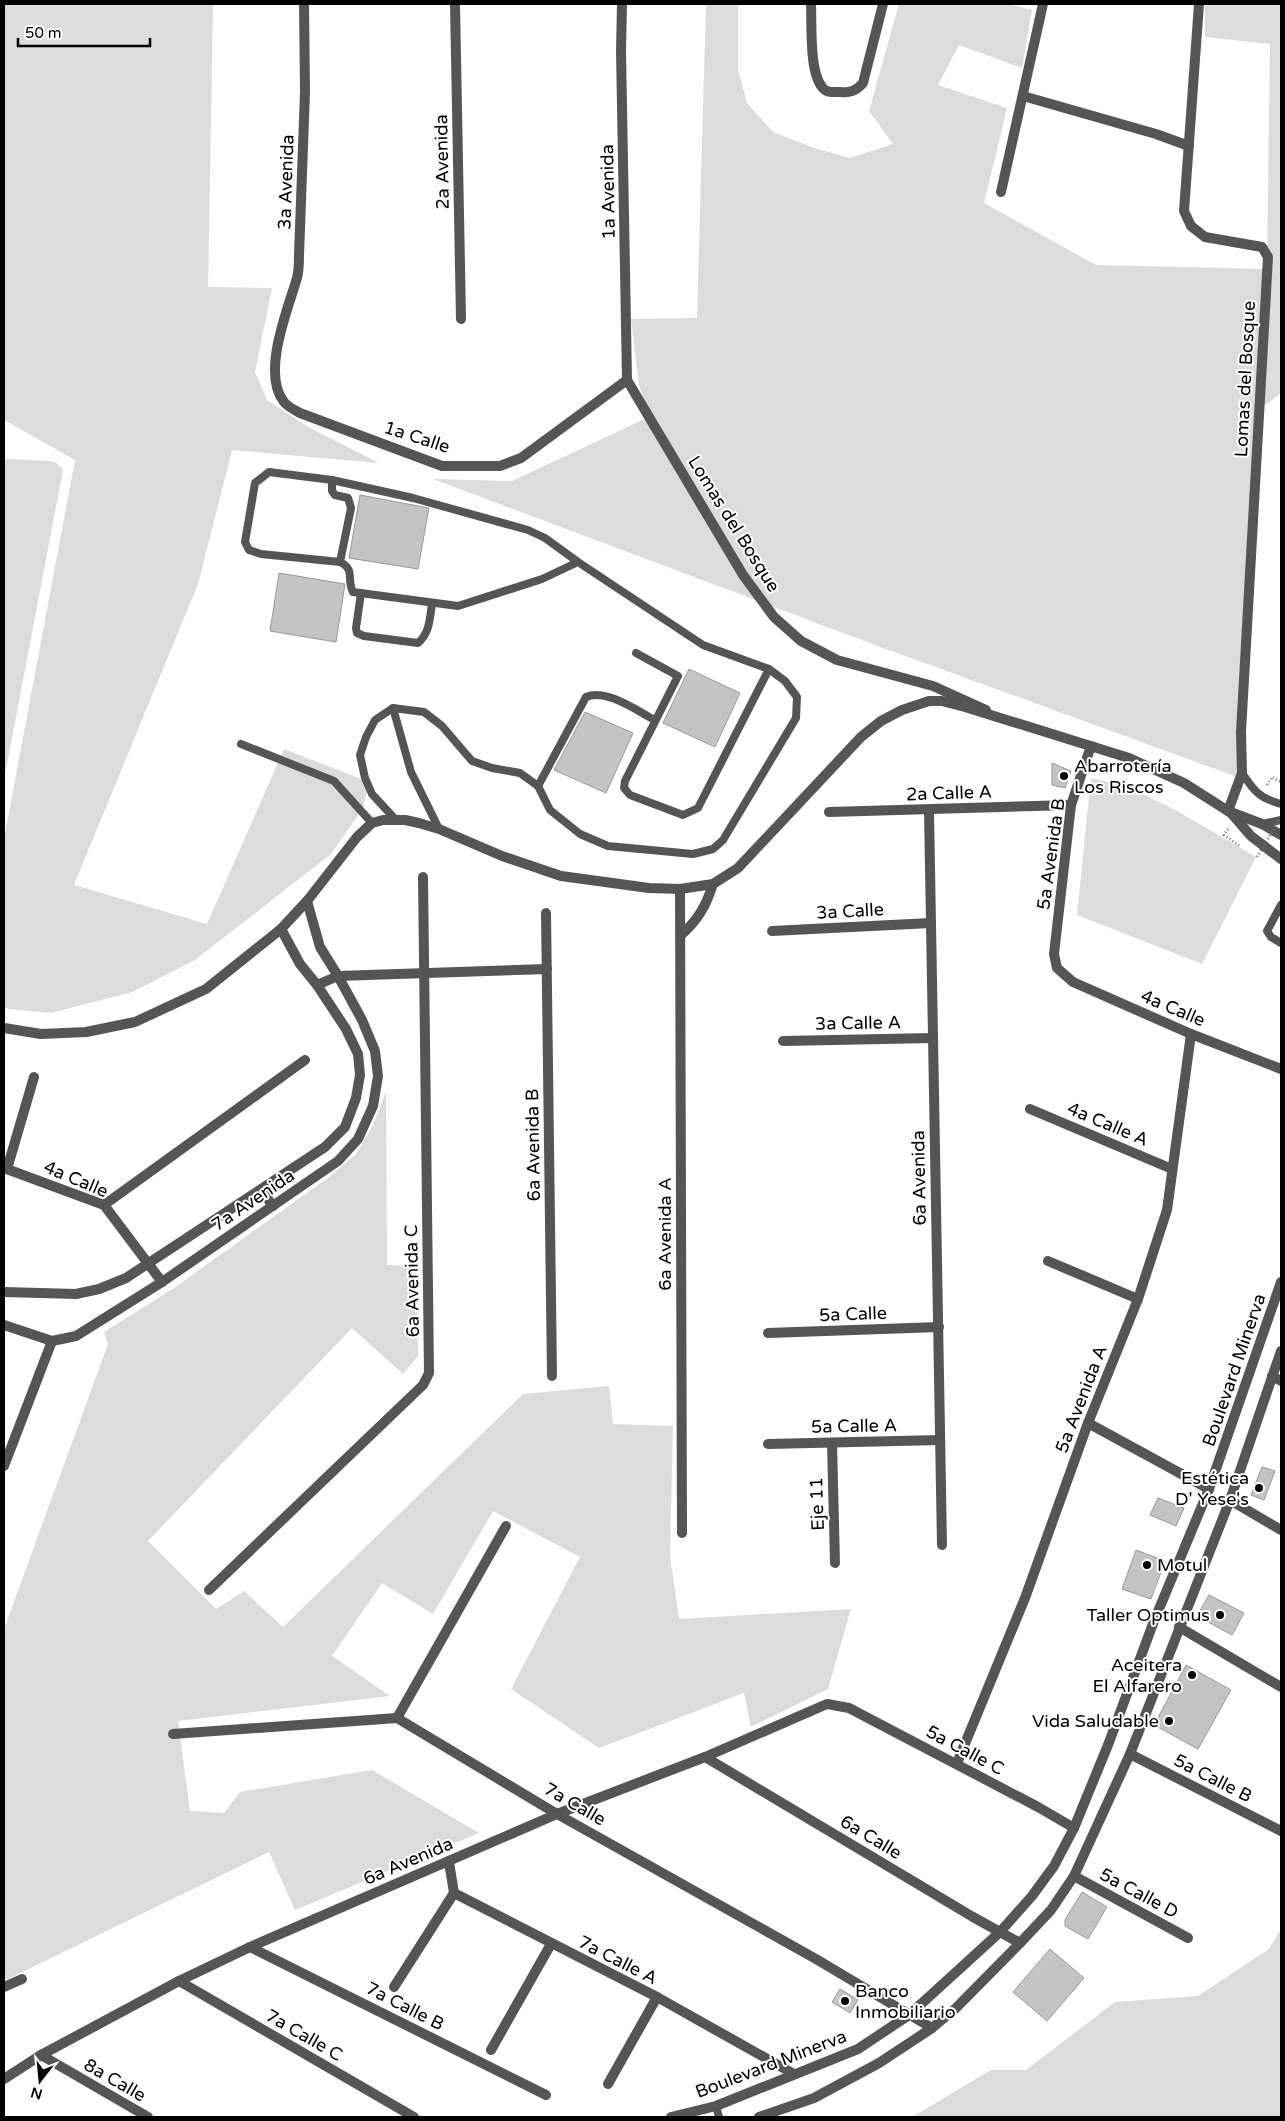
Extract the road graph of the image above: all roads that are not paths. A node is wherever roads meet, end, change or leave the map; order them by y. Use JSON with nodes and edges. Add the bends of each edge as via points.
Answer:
{"nodes":[{"id":1,"x":304,"y":4,"type":"edge"},
{"id":2,"x":455,"y":4,"type":"edge"},
{"id":3,"x":622,"y":4,"type":"edge"},
{"id":4,"x":811,"y":4,"type":"edge"},
{"id":5,"x":883,"y":4,"type":"edge"},
{"id":6,"x":1043,"y":4,"type":"edge"},
{"id":7,"x":1199,"y":4,"type":"edge"},
{"id":8,"x":1022,"y":96,"type":"junction"},
{"id":9,"x":1188,"y":146,"type":"junction"},
{"id":10,"x":1001,"y":192,"type":"dead end"},
{"id":11,"x":462,"y":319,"type":"dead end"},
{"id":12,"x":275,"y":358,"type":"joint"},
{"id":13,"x":627,"y":380,"type":"junction"},
{"id":14,"x":332,"y":480,"type":"junction"},
{"id":15,"x":340,"y":562,"type":"junction"},
{"id":16,"x":578,"y":562,"type":"junction"},
{"id":17,"x":361,"y":593,"type":"junction"},
{"id":18,"x":432,"y":603,"type":"junction"},
{"id":19,"x":636,"y":653,"type":"dead end"},
{"id":20,"x":769,"y":670,"type":"junction"},
{"id":21,"x":393,"y":708,"type":"junction"},
{"id":22,"x":656,"y":720,"type":"junction"},
{"id":23,"x":1009,"y":720,"type":"junction"},
{"id":24,"x":241,"y":744,"type":"dead end"},
{"id":25,"x":1090,"y":746,"type":"junction"},
{"id":26,"x":1242,"y":773,"type":"junction"},
{"id":27,"x":538,"y":786,"type":"junction"},
{"id":28,"x":1281,"y":804,"type":"edge"},
{"id":29,"x":1071,"y":805,"type":"junction"},
{"id":30,"x":929,"y":810,"type":"junction"},
{"id":31,"x":1228,"y":811,"type":"junction"},
{"id":32,"x":829,"y":812,"type":"dead end"},
{"id":33,"x":1281,"y":818,"type":"edge"},
{"id":34,"x":395,"y":819,"type":"junction"},
{"id":35,"x":372,"y":824,"type":"junction"},
{"id":36,"x":1262,"y":824,"type":"junction"},
{"id":37,"x":439,"y":829,"type":"junction"},
{"id":38,"x":1281,"y":835,"type":"edge"},
{"id":39,"x":1281,"y":859,"type":"edge"},
{"id":40,"x":423,"y":877,"type":"dead end"},
{"id":41,"x":713,"y":884,"type":"junction"},
{"id":42,"x":680,"y":889,"type":"junction"},
{"id":43,"x":307,"y":901,"type":"junction"},
{"id":44,"x":1281,"y":906,"type":"edge"},
{"id":45,"x":546,"y":913,"type":"dead end"},
{"id":46,"x":931,"y":923,"type":"junction"},
{"id":47,"x":281,"y":930,"type":"junction"},
{"id":48,"x":772,"y":931,"type":"dead end"},
{"id":49,"x":681,"y":935,"type":"junction"},
{"id":50,"x":1281,"y":943,"type":"edge"},
{"id":51,"x":1057,"y":968,"type":"joint"},
{"id":52,"x":547,"y":969,"type":"junction"},
{"id":53,"x":423,"y":972,"type":"junction"},
{"id":54,"x":338,"y":976,"type":"junction"},
{"id":55,"x":317,"y":985,"type":"junction"},
{"id":56,"x":4,"y":1028,"type":"edge"},
{"id":57,"x":1192,"y":1034,"type":"junction"},
{"id":58,"x":933,"y":1038,"type":"junction"},
{"id":59,"x":783,"y":1041,"type":"dead end"},
{"id":60,"x":304,"y":1060,"type":"dead end"},
{"id":61,"x":1281,"y":1070,"type":"edge"},
{"id":62,"x":34,"y":1077,"type":"dead end"},
{"id":63,"x":1030,"y":1109,"type":"dead end"},
{"id":64,"x":5,"y":1168,"type":"edge"},
{"id":65,"x":1172,"y":1169,"type":"junction"},
{"id":66,"x":261,"y":1190,"type":"junction"},
{"id":67,"x":104,"y":1205,"type":"junction"},
{"id":68,"x":273,"y":1206,"type":"junction"},
{"id":69,"x":1048,"y":1261,"type":"dead end"},
{"id":70,"x":150,"y":1263,"type":"junction"},
{"id":71,"x":162,"y":1282,"type":"junction"},
{"id":72,"x":1281,"y":1282,"type":"edge"},
{"id":73,"x":4,"y":1292,"type":"edge"},
{"id":74,"x":1138,"y":1298,"type":"junction"},
{"id":75,"x":4,"y":1326,"type":"edge"},
{"id":76,"x":939,"y":1328,"type":"junction"},
{"id":77,"x":768,"y":1333,"type":"dead end"},
{"id":78,"x":52,"y":1341,"type":"junction"},
{"id":79,"x":1281,"y":1351,"type":"edge"},
{"id":80,"x":552,"y":1376,"type":"dead end"},
{"id":81,"x":1277,"y":1378,"type":"edge"},
{"id":82,"x":1088,"y":1423,"type":"junction"},
{"id":83,"x":940,"y":1440,"type":"junction"},
{"id":84,"x":768,"y":1444,"type":"dead end"},
{"id":85,"x":832,"y":1444,"type":"junction"},
{"id":86,"x":6,"y":1452,"type":"edge"},
{"id":87,"x":4,"y":1466,"type":"edge"},
{"id":88,"x":1209,"y":1489,"type":"junction"},
{"id":89,"x":1230,"y":1500,"type":"junction"},
{"id":90,"x":506,"y":1526,"type":"dead end"},
{"id":91,"x":1281,"y":1530,"type":"edge"},
{"id":92,"x":682,"y":1533,"type":"dead end"},
{"id":93,"x":942,"y":1545,"type":"dead end"},
{"id":94,"x":835,"y":1563,"type":"dead end"},
{"id":95,"x":209,"y":1590,"type":"dead end"},
{"id":96,"x":1179,"y":1627,"type":"junction"},
{"id":97,"x":1281,"y":1687,"type":"edge"},
{"id":98,"x":838,"y":1705,"type":"joint"},
{"id":99,"x":397,"y":1718,"type":"junction"},
{"id":100,"x":173,"y":1734,"type":"dead end"},
{"id":101,"x":1130,"y":1754,"type":"junction"},
{"id":102,"x":705,"y":1756,"type":"junction"},
{"id":103,"x":957,"y":1763,"type":"junction"},
{"id":104,"x":557,"y":1814,"type":"junction"},
{"id":105,"x":1074,"y":1828,"type":"junction"},
{"id":106,"x":1281,"y":1831,"type":"edge"},
{"id":107,"x":449,"y":1862,"type":"junction"},
{"id":108,"x":1074,"y":1876,"type":"junction"},
{"id":109,"x":454,"y":1893,"type":"junction"},
{"id":110,"x":1000,"y":1932,"type":"junction"},
{"id":111,"x":1188,"y":1938,"type":"dead end"},
{"id":112,"x":1020,"y":1943,"type":"junction"},
{"id":113,"x":550,"y":1944,"type":"junction"},
{"id":114,"x":250,"y":1947,"type":"junction"},
{"id":115,"x":22,"y":1979,"type":"dead end"},
{"id":116,"x":179,"y":1981,"type":"junction"},
{"id":117,"x":4,"y":1987,"type":"edge"},
{"id":118,"x":394,"y":1987,"type":"dead end"},
{"id":119,"x":657,"y":1998,"type":"junction"},
{"id":120,"x":909,"y":2014,"type":"junction"},
{"id":121,"x":932,"y":2028,"type":"junction"},
{"id":122,"x":491,"y":2050,"type":"dead end"},
{"id":123,"x":41,"y":2055,"type":"junction"},
{"id":124,"x":794,"y":2074,"type":"junction"},
{"id":125,"x":4,"y":2079,"type":"edge"},
{"id":126,"x":608,"y":2084,"type":"dead end"},
{"id":127,"x":546,"y":2094,"type":"dead end"},
{"id":128,"x":716,"y":2106,"type":"junction"},
{"id":129,"x":777,"y":2114,"type":"edge"},
{"id":130,"x":148,"y":2117,"type":"edge"},
{"id":131,"x":414,"y":2117,"type":"edge"},
{"id":132,"x":671,"y":2117,"type":"edge"},
{"id":133,"x":720,"y":2117,"type":"edge"},
{"id":134,"x":758,"y":2117,"type":"edge"}],
"edges":[{"from":1,"to":12,"type":"street","name":"3a Avenida","via":[[305,92],[298,276],[288,300]]},
{"from":2,"to":11,"type":"street","name":"2a Avenida"},
{"from":3,"to":13,"type":"street","name":"1a Avenida"},
{"from":4,"to":5,"type":"street","via":[[815,71],[828,92],[847,93],[857,90],[863,83]]},
{"from":6,"to":8,"type":"street"},
{"from":7,"to":9,"type":"street","name":"Lomas del Bosque"},
{"from":8,"to":9,"type":"street"},
{"from":8,"to":10,"type":"street"},
{"from":9,"to":26,"type":"street","name":"Lomas del Bosque","via":[[1184,211],[1191,226],[1205,237],[1262,247],[1268,257],[1241,732]]},
{"from":12,"to":13,"type":"street","name":"1a Calle","via":[[277,388],[285,403],[300,414],[442,466],[500,466],[521,458]]},
{"from":13,"to":23,"type":"street","name":"Lomas del Bosque","via":[[742,575],[774,617],[801,641],[837,660],[933,686]]},
{"from":14,"to":15,"type":"lane","via":[[335,495],[351,502]]},
{"from":14,"to":15,"type":"lane","via":[[269,472],[263,475],[255,483],[245,542],[249,550],[261,554]]},
{"from":14,"to":16,"type":"lane","via":[[413,498],[528,530]]},
{"from":15,"to":17,"type":"lane","via":[[350,569],[353,592]]},
{"from":16,"to":18,"type":"lane","via":[[542,579],[458,606]]},
{"from":16,"to":20,"type":"lane","via":[[703,645]]},
{"from":17,"to":18,"type":"lane"},
{"from":17,"to":18,"type":"lane","via":[[356,628],[357,633],[364,636],[418,643],[428,630]]},
{"from":19,"to":22,"type":"lane","via":[[678,676]]},
{"from":20,"to":22,"type":"lane","via":[[698,808],[683,816],[630,795],[624,788]]},
{"from":20,"to":27,"type":"lane","via":[[785,681],[797,697],[796,718],[723,840],[713,849],[693,854],[608,846],[580,834],[550,810]]},
{"from":21,"to":27,"type":"lane","via":[[424,712],[442,726],[472,761],[520,772]]},
{"from":21,"to":34,"type":"lane","via":[[375,720],[360,756],[372,794]]},
{"from":21,"to":37,"type":"lane","via":[[411,772]]},
{"from":22,"to":27,"type":"lane","via":[[604,695],[586,697]]},
{"from":23,"to":25,"type":"street"},
{"from":23,"to":41,"type":"street","via":[[942,701],[929,701],[881,721],[860,737],[738,868]]},
{"from":24,"to":35,"type":"lane","via":[[334,781]]},
{"from":25,"to":29,"type":"street","name":"5a Avenida B"},
{"from":25,"to":31,"type":"street","via":[[1157,770]]},
{"from":26,"to":28,"type":"lane","via":[[1261,796]]},
{"from":26,"to":31,"type":"street","name":"Lomas del Bosque"},
{"from":29,"to":30,"type":"street","name":"2a Calle A"},
{"from":29,"to":51,"type":"street","name":"5a Avenida B","via":[[1054,954]]},
{"from":30,"to":32,"type":"street","name":"2a Calle A"},
{"from":30,"to":46,"type":"street","name":"6a Avenida"},
{"from":31,"to":36,"type":"street"},
{"from":31,"to":39,"type":"street","via":[[1251,836]]},
{"from":33,"to":36,"type":"lane"},
{"from":34,"to":35,"type":"street"},
{"from":34,"to":37,"type":"street"},
{"from":35,"to":43,"type":"street"},
{"from":36,"to":38,"type":"street"},
{"from":37,"to":42,"type":"street","via":[[502,856],[561,876]]},
{"from":40,"to":53,"type":"street","name":"6a Avenida C"},
{"from":41,"to":42,"type":"street"},
{"from":41,"to":49,"type":"street","via":[[706,905],[694,924]]},
{"from":42,"to":49,"type":"street","name":"6a Avenida A"},
{"from":43,"to":47,"type":"street"},
{"from":43,"to":54,"type":"street","name":"7a Avenida","via":[[320,947]]},
{"from":44,"to":50,"type":"lane","via":[[1267,931]]},
{"from":45,"to":52,"type":"street","name":"6a Avenida B"},
{"from":46,"to":48,"type":"street","name":"3a Calle"},
{"from":46,"to":58,"type":"street","name":"6a Avenida"},
{"from":47,"to":55,"type":"street","name":"7a Avenida","via":[[300,964]]},
{"from":47,"to":56,"type":"street","via":[[206,989],[135,1022],[86,1032],[41,1034]]},
{"from":49,"to":92,"type":"street","name":"6a Avenida A"},
{"from":51,"to":57,"type":"street","name":"4a Calle","via":[[1073,982]]},
{"from":52,"to":53,"type":"street"},
{"from":52,"to":80,"type":"street","name":"6a Avenida B"},
{"from":53,"to":54,"type":"street"},
{"from":53,"to":95,"type":"street","name":"6a Avenida C","via":[[429,1373],[423,1385]]},
{"from":54,"to":55,"type":"street"},
{"from":54,"to":68,"type":"street","name":"7a Avenida","via":[[375,1050],[378,1076],[374,1106],[358,1139],[338,1161]]},
{"from":55,"to":66,"type":"street","name":"7a Avenida","via":[[358,1054],[360,1075],[356,1098],[345,1127],[324,1147]]},
{"from":57,"to":61,"type":"street","name":"4a Calle"},
{"from":57,"to":65,"type":"street","name":"5a Avenida A"},
{"from":58,"to":59,"type":"street","name":"3a Calle A"},
{"from":58,"to":76,"type":"street","name":"6a Avenida"},
{"from":60,"to":67,"type":"street"},
{"from":62,"to":64,"type":"street"},
{"from":63,"to":65,"type":"street","name":"4a Calle A"},
{"from":64,"to":67,"type":"street","name":"4a Calle"},
{"from":65,"to":74,"type":"street","name":"5a Avenida A","via":[[1167,1210]]},
{"from":66,"to":68,"type":"street"},
{"from":66,"to":70,"type":"street","name":"7a Avenida"},
{"from":67,"to":70,"type":"street","name":"4a Calle"},
{"from":68,"to":71,"type":"street","name":"7a Avenida"},
{"from":69,"to":74,"type":"street"},
{"from":70,"to":71,"type":"street","name":"4a Calle"},
{"from":70,"to":73,"type":"street","name":"7a Avenida","via":[[126,1278],[76,1294]]},
{"from":71,"to":78,"type":"street","name":"7a Avenida","via":[[76,1336]]},
{"from":72,"to":88,"type":"street","name":"Boulevard Minerva"},
{"from":74,"to":82,"type":"street","name":"5a Avenida A"},
{"from":75,"to":78,"type":"street"},
{"from":76,"to":77,"type":"street","name":"5a Calle"},
{"from":76,"to":83,"type":"street","name":"6a Avenida"},
{"from":78,"to":86,"type":"street"},
{"from":79,"to":81,"type":"street"},
{"from":81,"to":89,"type":"street"},
{"from":82,"to":88,"type":"street"},
{"from":82,"to":103,"type":"street","name":"5a Avenida A","via":[[1025,1598]]},
{"from":83,"to":85,"type":"street","name":"5a Calle A"},
{"from":83,"to":93,"type":"street","name":"6a Avenida"},
{"from":84,"to":85,"type":"street","name":"5a Calle A"},
{"from":85,"to":94,"type":"street","name":"Eje 11"},
{"from":86,"to":87,"type":"street"},
{"from":88,"to":105,"type":"street","name":"Boulevard Minerva"},
{"from":89,"to":91,"type":"street"},
{"from":89,"to":96,"type":"street"},
{"from":90,"to":99,"type":"street"},
{"from":96,"to":97,"type":"street"},
{"from":96,"to":101,"type":"street"},
{"from":98,"to":102,"type":"street","name":"6a Avenida","via":[[827,1704]]},
{"from":98,"to":103,"type":"street","name":"5a Calle C"},
{"from":99,"to":100,"type":"street"},
{"from":99,"to":104,"type":"street","name":"7a Calle"},
{"from":101,"to":106,"type":"street","name":"5a Calle B"},
{"from":101,"to":108,"type":"street"},
{"from":102,"to":104,"type":"street","name":"6a Avenida"},
{"from":102,"to":110,"type":"street","name":"6a Calle"},
{"from":103,"to":105,"type":"street","name":"5a Calle C"},
{"from":104,"to":107,"type":"street","name":"6a Avenida"},
{"from":104,"to":120,"type":"street","name":"7a Calle"},
{"from":105,"to":110,"type":"street","name":"Boulevard Minerva","via":[[1054,1866]]},
{"from":107,"to":109,"type":"street"},
{"from":107,"to":114,"type":"street","name":"6a Avenida"},
{"from":108,"to":111,"type":"street","name":"5a Calle D"},
{"from":108,"to":112,"type":"street","via":[[1051,1910]]},
{"from":109,"to":113,"type":"street","name":"7a Calle A"},
{"from":109,"to":118,"type":"street"},
{"from":110,"to":112,"type":"street","name":"6a Calle"},
{"from":110,"to":120,"type":"street","name":"Boulevard Minerva"},
{"from":112,"to":121,"type":"street"},
{"from":113,"to":119,"type":"street","name":"7a Calle A"},
{"from":113,"to":122,"type":"street"},
{"from":114,"to":116,"type":"street","name":"6a Avenida"},
{"from":114,"to":127,"type":"street","name":"7a Calle B"},
{"from":115,"to":117,"type":"street"},
{"from":116,"to":123,"type":"street","name":"6a Avenida"},
{"from":116,"to":131,"type":"street","name":"7a Calle C"},
{"from":119,"to":124,"type":"street","name":"7a Calle A"},
{"from":119,"to":126,"type":"street"},
{"from":120,"to":121,"type":"street","name":"7a Calle"},
{"from":120,"to":124,"type":"street","name":"Boulevard Minerva","via":[[858,2049]]},
{"from":121,"to":129,"type":"street","via":[[880,2063]]},
{"from":123,"to":125,"type":"street","name":"6a Avenida"},
{"from":123,"to":130,"type":"street","name":"8a Calle"},
{"from":124,"to":128,"type":"street","name":"Boulevard Minerva"},
{"from":128,"to":132,"type":"street","name":"Boulevard Minerva"},
{"from":128,"to":133,"type":"lane"},
{"from":129,"to":134,"type":"street"}]}
